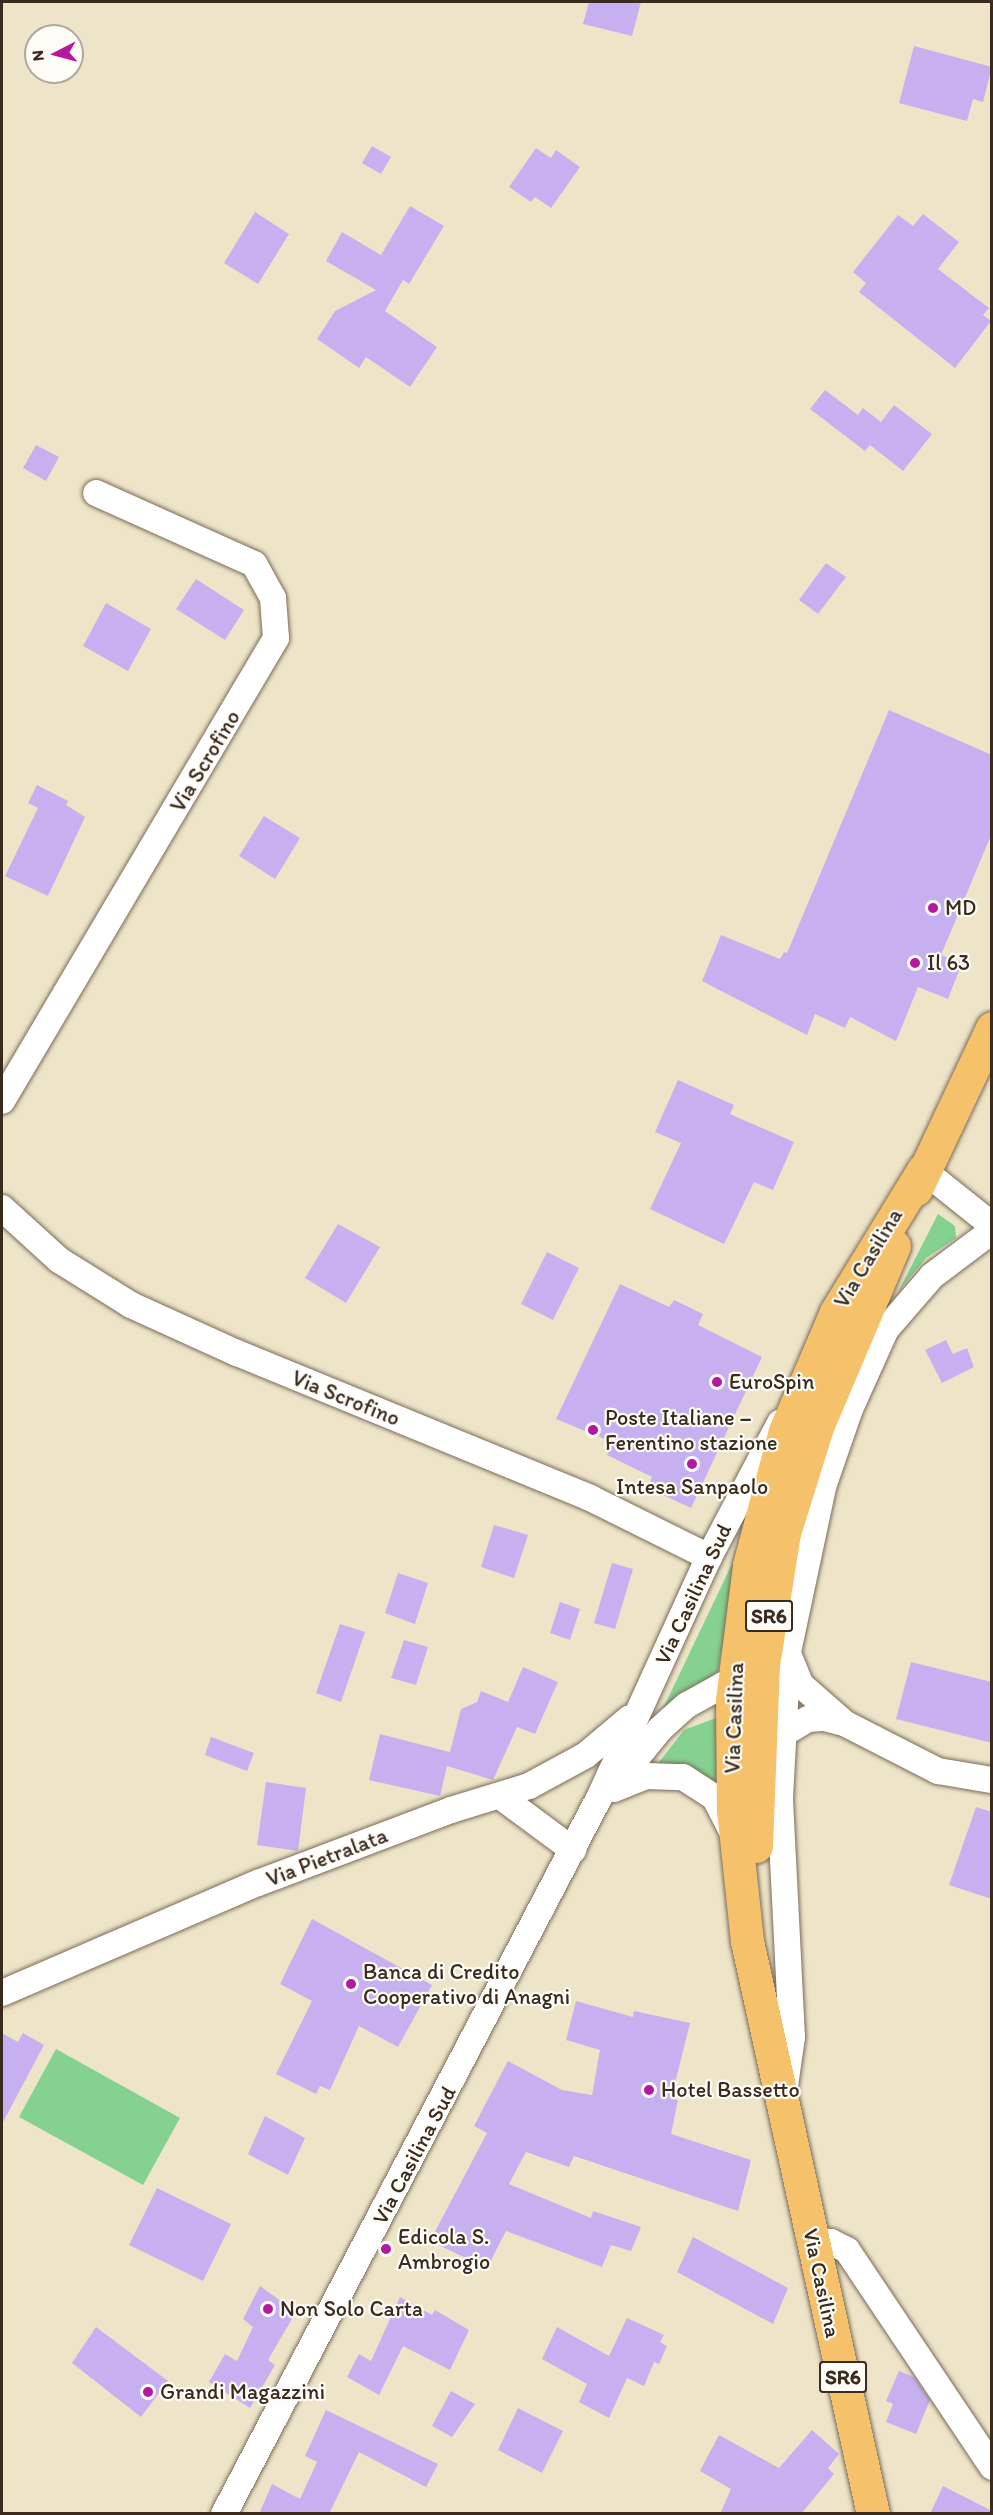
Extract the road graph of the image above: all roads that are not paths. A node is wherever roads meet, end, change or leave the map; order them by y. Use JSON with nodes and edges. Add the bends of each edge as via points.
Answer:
{"nodes":[{"id":1,"x":96,"y":493,"type":"dead end"},
{"id":2,"x":992,"y":1028,"type":"edge"},
{"id":3,"x":2,"y":1101,"type":"edge"},
{"id":4,"x":922,"y":1170,"type":"junction"},
{"id":5,"x":2,"y":1208,"type":"edge"},
{"id":6,"x":992,"y":1224,"type":"edge"},
{"id":7,"x":992,"y":1232,"type":"edge"},
{"id":8,"x":886,"y":1329,"type":"junction"},
{"id":9,"x":833,"y":1386,"type":"junction"},
{"id":10,"x":798,"y":1398,"type":"junction"},
{"id":11,"x":784,"y":1533,"type":"junction"},
{"id":12,"x":709,"y":1557,"type":"junction"},
{"id":13,"x":788,"y":1652,"type":"junction"},
{"id":14,"x":734,"y":1679,"type":"junction"},
{"id":15,"x":641,"y":1707,"type":"junction"},
{"id":16,"x":844,"y":1724,"type":"junction"},
{"id":17,"x":781,"y":1735,"type":"junction"},
{"id":18,"x":558,"y":1772,"type":"junction"},
{"id":19,"x":992,"y":1780,"type":"edge"},
{"id":20,"x":606,"y":1793,"type":"junction"},
{"id":21,"x":500,"y":1796,"type":"junction"},
{"id":22,"x":736,"y":1848,"type":"junction"},
{"id":23,"x":573,"y":1850,"type":"junction"},
{"id":24,"x":2,"y":1993,"type":"edge"},
{"id":25,"x":780,"y":2095,"type":"junction"},
{"id":26,"x":814,"y":2241,"type":"junction"},
{"id":27,"x":992,"y":2467,"type":"edge"},
{"id":28,"x":224,"y":2514,"type":"edge"},
{"id":29,"x":873,"y":2514,"type":"edge"}],
"edges":[{"from":1,"to":3,"type":"street","name":"Via Scrofino","via":[[254,564],[273,598],[276,638]]},
{"from":2,"to":4,"type":"main road","name":"Via Casilina","number":"SR6"},
{"from":4,"to":6,"type":"street"},
{"from":4,"to":9,"type":"main road","name":"Via Casilina","number":"SR6","via":[[897,1241]]},
{"from":4,"to":10,"type":"main road","name":"Via Casilina","number":"SR6","via":[[848,1289]]},
{"from":5,"to":12,"type":"street","name":"Via Scrofino","via":[[66,1266],[131,1305],[237,1353],[590,1498]]},
{"from":7,"to":8,"type":"street","via":[[932,1276]]},
{"from":8,"to":9,"type":"street"},
{"from":8,"to":13,"type":"street","via":[[850,1409],[823,1487]]},
{"from":9,"to":11,"type":"main road","name":"Via Casilina","number":"SR6","via":[[801,1472]]},
{"from":10,"to":12,"type":"street","name":"Via Casilina Sud","via":[[754,1466]]},
{"from":10,"to":14,"type":"main road","name":"Via Casilina","number":"SR6","via":[[754,1538]]},
{"from":11,"to":14,"type":"street"},
{"from":11,"to":25,"type":"main road","name":"Via Casilina","number":"SR6","via":[[765,1639],[756,1806],[760,1908]]},
{"from":12,"to":15,"type":"street","name":"Via Casilina Sud"},
{"from":13,"to":16,"type":"street","via":[[801,1685]]},
{"from":13,"to":17,"type":"street"},
{"from":14,"to":20,"type":"street","via":[[673,1717]]},
{"from":14,"to":22,"type":"main road","name":"Via Casilina","number":"SR6","via":[[731,1754]]},
{"from":15,"to":18,"type":"street","name":"Via Pietralata","via":[[597,1747]]},
{"from":15,"to":20,"type":"street","name":"Via Casilina Sud"},
{"from":16,"to":17,"type":"street","via":[[808,1719]]},
{"from":16,"to":19,"type":"street","via":[[938,1771]]},
{"from":17,"to":25,"type":"street","via":[[781,1855],[792,2037]]},
{"from":18,"to":20,"type":"street"},
{"from":18,"to":21,"type":"street","name":"Via Pietralata"},
{"from":20,"to":22,"type":"street","via":[[657,1775],[692,1781],[721,1806]]},
{"from":20,"to":23,"type":"street","name":"Via Casilina Sud"},
{"from":21,"to":23,"type":"street"},
{"from":21,"to":24,"type":"street","name":"Via Pietralata","via":[[451,1810],[258,1883]]},
{"from":22,"to":25,"type":"main road","name":"Via Casilina","number":"SR6","via":[[753,1976]]},
{"from":23,"to":28,"type":"street","name":"Via Casilina Sud"},
{"from":25,"to":26,"type":"main road","name":"Via Casilina","number":"SR6"},
{"from":26,"to":27,"type":"street","via":[[831,2242],[847,2250]]},
{"from":26,"to":29,"type":"main road","name":"Via Casilina","number":"SR6"}]}
